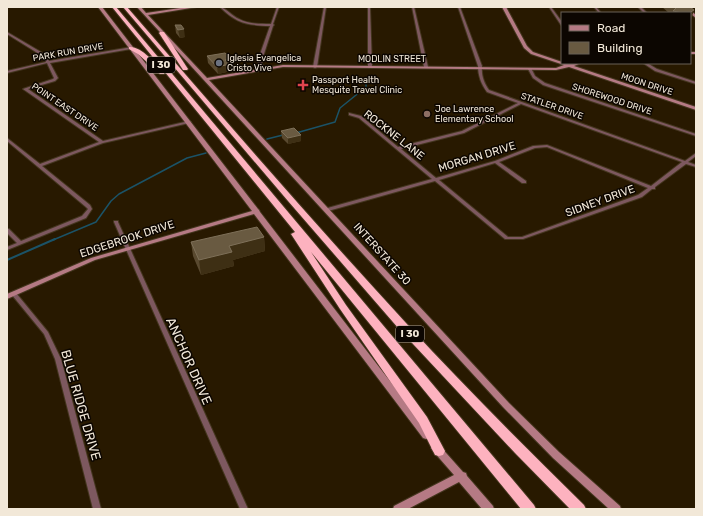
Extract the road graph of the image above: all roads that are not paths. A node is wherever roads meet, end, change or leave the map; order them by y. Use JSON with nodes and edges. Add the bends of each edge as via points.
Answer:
{"nodes":[{"id":1,"x":100,"y":7,"type":"edge"},
{"id":2,"x":114,"y":7,"type":"edge"},
{"id":3,"x":125,"y":7,"type":"edge"},
{"id":4,"x":139,"y":7,"type":"edge"},
{"id":5,"x":195,"y":7,"type":"edge"},
{"id":6,"x":221,"y":7,"type":"edge"},
{"id":7,"x":278,"y":7,"type":"edge"},
{"id":8,"x":325,"y":7,"type":"edge"},
{"id":9,"x":369,"y":7,"type":"edge"},
{"id":10,"x":413,"y":7,"type":"edge"},
{"id":11,"x":459,"y":7,"type":"edge"},
{"id":12,"x":504,"y":7,"type":"edge"},
{"id":13,"x":550,"y":7,"type":"edge"},
{"id":14,"x":689,"y":7,"type":"edge"},
{"id":15,"x":696,"y":13,"type":"edge"},
{"id":16,"x":145,"y":14,"type":"junction"},
{"id":17,"x":561,"y":23,"type":"edge"},
{"id":18,"x":274,"y":25,"type":"junction"},
{"id":19,"x":7,"y":33,"type":"edge"},
{"id":20,"x":162,"y":33,"type":"junction"},
{"id":21,"x":131,"y":48,"type":"junction"},
{"id":22,"x":48,"y":62,"type":"junction"},
{"id":23,"x":561,"y":63,"type":"edge"},
{"id":24,"x":564,"y":64,"type":"edge"},
{"id":25,"x":576,"y":64,"type":"edge"},
{"id":26,"x":647,"y":64,"type":"edge"},
{"id":27,"x":570,"y":66,"type":"junction"},
{"id":28,"x":315,"y":67,"type":"junction"},
{"id":29,"x":370,"y":67,"type":"junction"},
{"id":30,"x":426,"y":68,"type":"junction"},
{"id":31,"x":480,"y":68,"type":"junction"},
{"id":32,"x":265,"y":69,"type":"junction"},
{"id":33,"x":530,"y":69,"type":"junction"},
{"id":34,"x":7,"y":72,"type":"edge"},
{"id":35,"x":206,"y":79,"type":"junction"},
{"id":36,"x":696,"y":83,"type":"edge"},
{"id":37,"x":184,"y":93,"type":"junction"},
{"id":38,"x":201,"y":96,"type":"junction"},
{"id":39,"x":521,"y":103,"type":"junction"},
{"id":40,"x":696,"y":109,"type":"edge"},
{"id":41,"x":350,"y":114,"type":"dead end"},
{"id":42,"x":189,"y":122,"type":"junction"},
{"id":43,"x":696,"y":135,"type":"edge"},
{"id":44,"x":7,"y":140,"type":"edge"},
{"id":45,"x":102,"y":142,"type":"junction"},
{"id":46,"x":398,"y":148,"type":"junction"},
{"id":47,"x":696,"y":154,"type":"edge"},
{"id":48,"x":496,"y":162,"type":"junction"},
{"id":49,"x":685,"y":162,"type":"junction"},
{"id":50,"x":39,"y":166,"type":"junction"},
{"id":51,"x":696,"y":166,"type":"edge"},
{"id":52,"x":436,"y":179,"type":"junction"},
{"id":53,"x":524,"y":182,"type":"dead end"},
{"id":54,"x":653,"y":188,"type":"junction"},
{"id":55,"x":278,"y":207,"type":"junction"},
{"id":56,"x":326,"y":210,"type":"junction"},
{"id":57,"x":257,"y":211,"type":"junction"},
{"id":58,"x":116,"y":222,"type":"dead end"},
{"id":59,"x":7,"y":230,"type":"edge"},
{"id":60,"x":523,"y":238,"type":"joint"},
{"id":61,"x":20,"y":243,"type":"junction"},
{"id":62,"x":127,"y":248,"type":"junction"},
{"id":63,"x":7,"y":249,"type":"edge"},
{"id":64,"x":14,"y":294,"type":"junction"},
{"id":65,"x":7,"y":297,"type":"edge"},
{"id":66,"x":439,"y":451,"type":"junction"},
{"id":67,"x":462,"y":476,"type":"junction"},
{"id":68,"x":97,"y":509,"type":"edge"},
{"id":69,"x":244,"y":509,"type":"edge"},
{"id":70,"x":398,"y":509,"type":"edge"},
{"id":71,"x":489,"y":509,"type":"edge"},
{"id":72,"x":529,"y":509,"type":"edge"},
{"id":73,"x":579,"y":509,"type":"edge"},
{"id":74,"x":616,"y":509,"type":"edge"}],
"edges":[{"from":1,"to":21,"type":"main road"},
{"from":2,"to":37,"type":"highway","number":"I 30"},
{"from":3,"to":38,"type":"highway","number":"I 30"},
{"from":4,"to":16,"type":"main road","name":"INTERSTATE 30"},
{"from":5,"to":16,"type":"main road"},
{"from":6,"to":18,"type":"street","via":[[239,22]]},
{"from":7,"to":18,"type":"street"},
{"from":8,"to":28,"type":"street"},
{"from":9,"to":29,"type":"street"},
{"from":10,"to":30,"type":"street"},
{"from":11,"to":31,"type":"street","name":"STATLER DRIVE"},
{"from":12,"to":23,"type":"main road","name":"MOON DRIVE","via":[[528,50]]},
{"from":13,"to":17,"type":"street"},
{"from":14,"to":15,"type":"main road"},
{"from":16,"to":20,"type":"main road","name":"INTERSTATE 30"},
{"from":18,"to":32,"type":"street","via":[[260,60]]},
{"from":19,"to":22,"type":"street","name":"POINT EAST DRIVE","via":[[45,56]]},
{"from":20,"to":35,"type":"main road","name":"INTERSTATE 30"},
{"from":20,"to":38,"type":"highway"},
{"from":21,"to":22,"type":"street","name":"PARK RUN DRIVE"},
{"from":21,"to":37,"type":"highway","via":[[140,53]]},
{"from":21,"to":42,"type":"main road"},
{"from":22,"to":34,"type":"street","name":"PARK RUN DRIVE"},
{"from":22,"to":45,"type":"street","name":"POINT EAST DRIVE","via":[[56,78],[25,89]]},
{"from":24,"to":27,"type":"main road","name":"MOON DRIVE"},
{"from":25,"to":27,"type":"main road","name":"MODLIN STREET"},
{"from":26,"to":36,"type":"street","via":[[656,70]]},
{"from":27,"to":33,"type":"main road","name":"MODLIN STREET"},
{"from":27,"to":40,"type":"main road","name":"MOON DRIVE"},
{"from":28,"to":29,"type":"main road","name":"MODLIN STREET"},
{"from":28,"to":32,"type":"main road","name":"MODLIN STREET","via":[[283,66]]},
{"from":29,"to":30,"type":"main road","name":"MODLIN STREET"},
{"from":30,"to":31,"type":"main road","name":"MODLIN STREET"},
{"from":31,"to":33,"type":"main road","name":"MODLIN STREET"},
{"from":31,"to":39,"type":"street","name":"STATLER DRIVE","via":[[488,91]]},
{"from":32,"to":35,"type":"main road","name":"MODLIN STREET"},
{"from":33,"to":43,"type":"street","name":"SHOREWOOD DRIVE","via":[[538,80],[549,86]]},
{"from":35,"to":56,"type":"main road","name":"INTERSTATE 30"},
{"from":37,"to":55,"type":"highway","number":"I 30"},
{"from":38,"to":73,"type":"highway","number":"I 30","via":[[382,304]]},
{"from":39,"to":46,"type":"street","via":[[463,132]]},
{"from":39,"to":49,"type":"street","name":"STATLER DRIVE"},
{"from":41,"to":46,"type":"street","name":"ROCKNE LANE","via":[[360,117]]},
{"from":42,"to":45,"type":"street"},
{"from":42,"to":57,"type":"main road"},
{"from":44,"to":50,"type":"street"},
{"from":45,"to":50,"type":"street"},
{"from":46,"to":52,"type":"street","name":"ROCKNE LANE"},
{"from":47,"to":49,"type":"street","name":"SIDNEY DRIVE"},
{"from":48,"to":52,"type":"street","name":"MORGAN DRIVE"},
{"from":48,"to":53,"type":"street"},
{"from":48,"to":54,"type":"street","name":"MORGAN DRIVE","via":[[534,147],[547,146]]},
{"from":49,"to":51,"type":"street","name":"STATLER DRIVE"},
{"from":49,"to":54,"type":"street","name":"SIDNEY DRIVE"},
{"from":50,"to":61,"type":"street","via":[[90,209],[84,217]]},
{"from":52,"to":56,"type":"street","name":"MORGAN DRIVE"},
{"from":52,"to":60,"type":"street","name":"ROCKNE LANE","via":[[507,238]]},
{"from":54,"to":60,"type":"street","name":"SIDNEY DRIVE","via":[[635,199]]},
{"from":55,"to":66,"type":"highway","via":[[343,307],[423,420]]},
{"from":55,"to":72,"type":"highway","number":"I 30"},
{"from":56,"to":74,"type":"main road","name":"INTERSTATE 30","via":[[506,405]]},
{"from":57,"to":62,"type":"main road","name":"EDGEBROOK DRIVE"},
{"from":57,"to":66,"type":"main road"},
{"from":58,"to":62,"type":"street","name":"ANCHOR DRIVE"},
{"from":59,"to":61,"type":"street"},
{"from":61,"to":63,"type":"street"},
{"from":62,"to":64,"type":"main road","name":"EDGEBROOK DRIVE","via":[[93,259]]},
{"from":62,"to":69,"type":"street","name":"ANCHOR DRIVE"},
{"from":64,"to":65,"type":"main road","name":"EDGEBROOK DRIVE"},
{"from":64,"to":68,"type":"street","name":"BLUE RIDGE DRIVE","via":[[46,333],[58,359]]},
{"from":66,"to":67,"type":"main road"},
{"from":67,"to":70,"type":"main road"},
{"from":67,"to":71,"type":"main road"}]}
